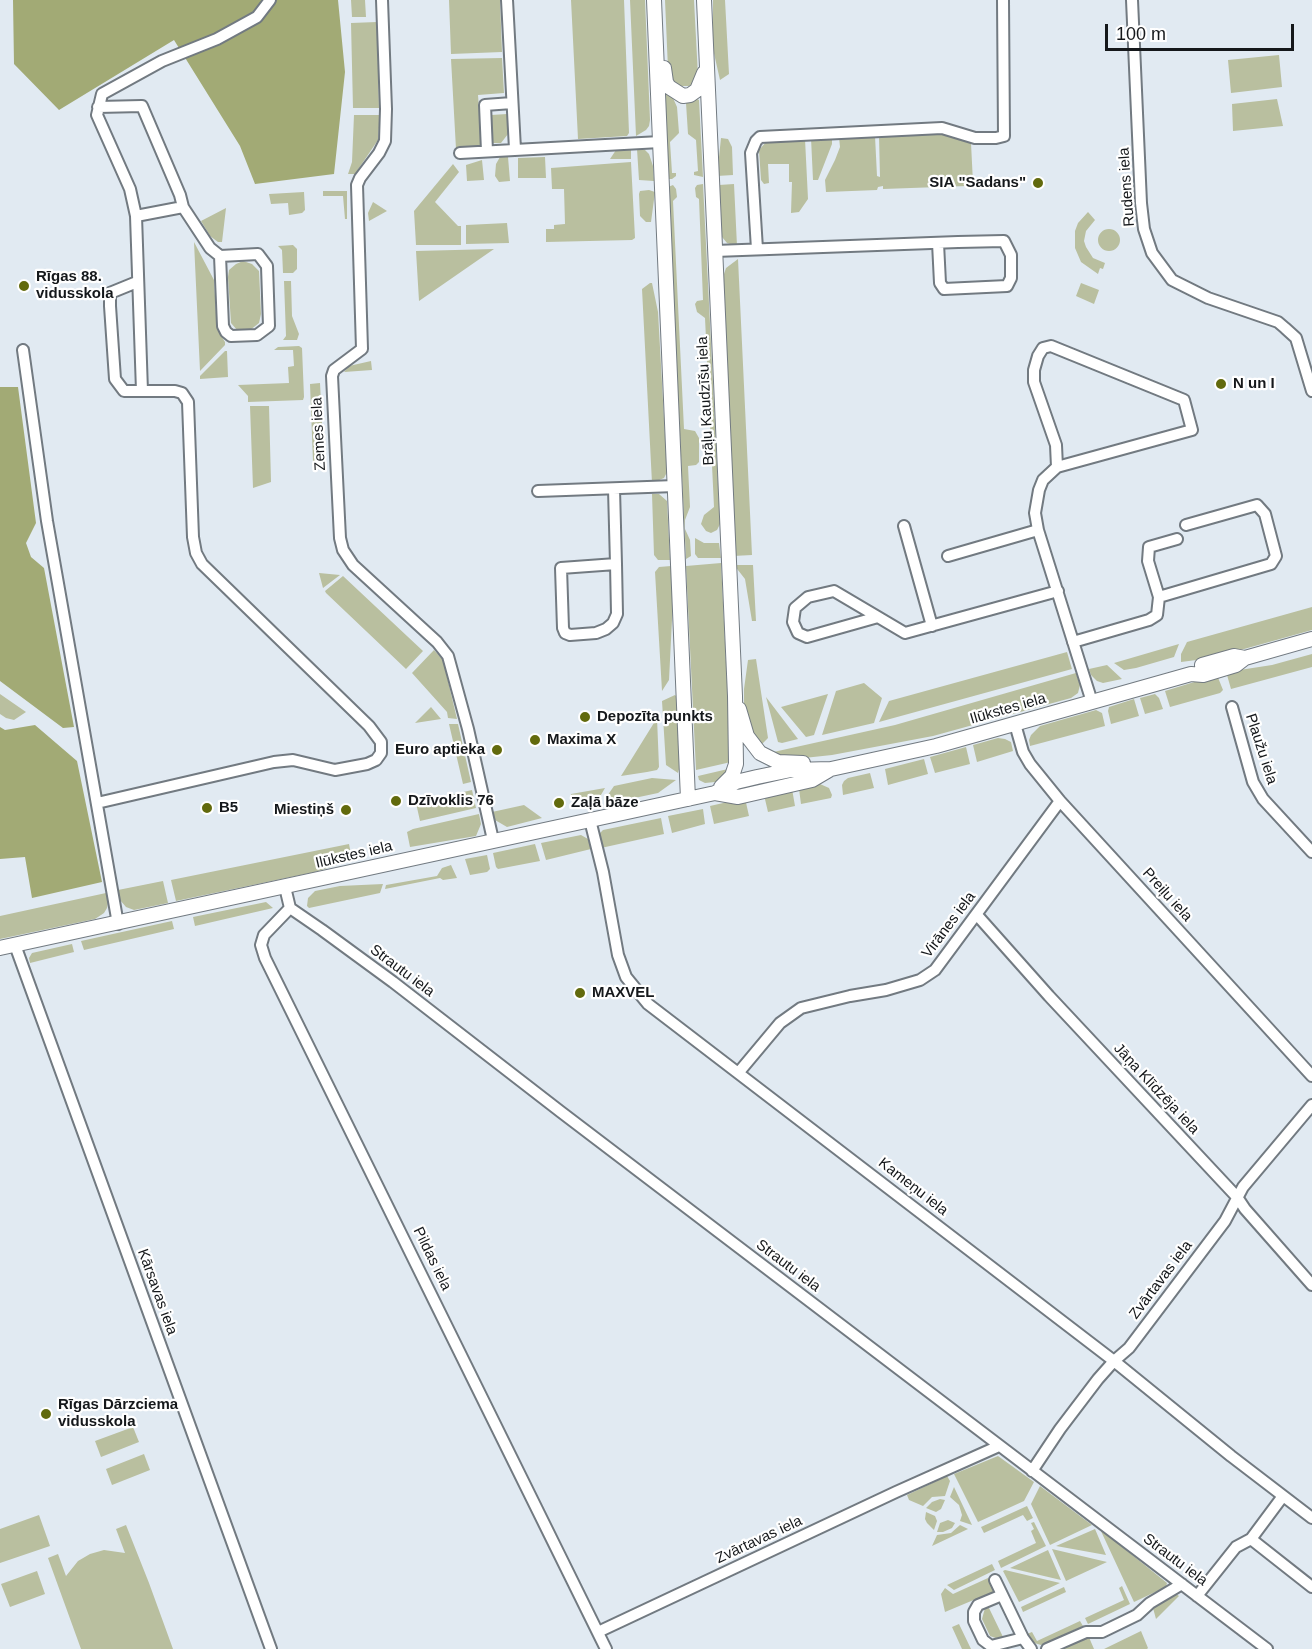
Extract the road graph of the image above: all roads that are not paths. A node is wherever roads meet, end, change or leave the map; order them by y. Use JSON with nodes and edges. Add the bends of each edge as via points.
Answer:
{"nodes":[{"id":1,"x":270,"y":0,"type":"edge"},
{"id":2,"x":382,"y":0,"type":"edge"},
{"id":3,"x":507,"y":0,"type":"edge"},
{"id":4,"x":654,"y":0,"type":"edge"},
{"id":5,"x":660,"y":0,"type":"edge"},
{"id":6,"x":704,"y":0,"type":"edge"},
{"id":7,"x":1003,"y":0,"type":"edge"},
{"id":8,"x":1132,"y":0,"type":"edge"},
{"id":9,"x":706,"y":66,"type":"junction"},
{"id":10,"x":512,"y":103,"type":"junction"},
{"id":11,"x":98,"y":107,"type":"junction"},
{"id":12,"x":660,"y":142,"type":"junction"},
{"id":13,"x":515,"y":149,"type":"junction"},
{"id":14,"x":487,"y":151,"type":"junction"},
{"id":15,"x":460,"y":153,"type":"dead end"},
{"id":16,"x":183,"y":207,"type":"junction"},
{"id":17,"x":136,"y":216,"type":"junction"},
{"id":18,"x":938,"y":243,"type":"junction"},
{"id":19,"x":757,"y":249,"type":"junction"},
{"id":20,"x":715,"y":251,"type":"junction"},
{"id":21,"x":220,"y":256,"type":"junction"},
{"id":22,"x":137,"y":282,"type":"junction"},
{"id":23,"x":23,"y":350,"type":"dead end"},
{"id":24,"x":142,"y":391,"type":"junction"},
{"id":25,"x":1312,"y":391,"type":"edge"},
{"id":26,"x":1057,"y":466,"type":"junction"},
{"id":27,"x":675,"y":486,"type":"junction"},
{"id":28,"x":614,"y":489,"type":"junction"},
{"id":29,"x":538,"y":491,"type":"dead end"},
{"id":30,"x":1186,"y":525,"type":"dead end"},
{"id":31,"x":904,"y":526,"type":"dead end"},
{"id":32,"x":1038,"y":530,"type":"junction"},
{"id":33,"x":1177,"y":538,"type":"dead end"},
{"id":34,"x":948,"y":556,"type":"dead end"},
{"id":35,"x":616,"y":564,"type":"junction"},
{"id":36,"x":1058,"y":591,"type":"junction"},
{"id":37,"x":1159,"y":597,"type":"junction"},
{"id":38,"x":878,"y":617,"type":"junction"},
{"id":39,"x":932,"y":626,"type":"junction"},
{"id":40,"x":1312,"y":639,"type":"edge"},
{"id":41,"x":1073,"y":642,"type":"junction"},
{"id":42,"x":735,"y":696,"type":"junction"},
{"id":43,"x":1092,"y":702,"type":"junction"},
{"id":44,"x":1232,"y":707,"type":"dead end"},
{"id":45,"x":1015,"y":724,"type":"junction"},
{"id":46,"x":831,"y":769,"type":"junction"},
{"id":47,"x":716,"y":793,"type":"junction"},
{"id":48,"x":688,"y":799,"type":"junction"},
{"id":49,"x":1060,"y":801,"type":"junction"},
{"id":50,"x":97,"y":803,"type":"junction"},
{"id":51,"x":590,"y":820,"type":"junction"},
{"id":52,"x":493,"y":840,"type":"junction"},
{"id":53,"x":1312,"y":852,"type":"edge"},
{"id":54,"x":285,"y":887,"type":"junction"},
{"id":55,"x":290,"y":908,"type":"junction"},
{"id":56,"x":977,"y":915,"type":"junction"},
{"id":57,"x":118,"y":924,"type":"junction"},
{"id":58,"x":15,"y":945,"type":"junction"},
{"id":59,"x":0,"y":948,"type":"edge"},
{"id":60,"x":739,"y":1072,"type":"junction"},
{"id":61,"x":1312,"y":1076,"type":"edge"},
{"id":62,"x":1312,"y":1105,"type":"edge"},
{"id":63,"x":1237,"y":1197,"type":"junction"},
{"id":64,"x":1312,"y":1284,"type":"edge"},
{"id":65,"x":1114,"y":1361,"type":"junction"},
{"id":66,"x":999,"y":1446,"type":"junction"},
{"id":67,"x":1032,"y":1472,"type":"junction"},
{"id":68,"x":1283,"y":1496,"type":"junction"},
{"id":69,"x":1312,"y":1518,"type":"edge"},
{"id":70,"x":1251,"y":1539,"type":"junction"},
{"id":71,"x":995,"y":1580,"type":"dead end"},
{"id":72,"x":1182,"y":1584,"type":"junction"},
{"id":73,"x":1312,"y":1587,"type":"edge"},
{"id":74,"x":1002,"y":1595,"type":"junction"},
{"id":75,"x":1197,"y":1596,"type":"junction"},
{"id":76,"x":598,"y":1632,"type":"junction"},
{"id":77,"x":1023,"y":1638,"type":"junction"},
{"id":78,"x":271,"y":1649,"type":"edge"},
{"id":79,"x":606,"y":1649,"type":"edge"},
{"id":80,"x":1031,"y":1649,"type":"edge"},
{"id":81,"x":1047,"y":1649,"type":"edge"},
{"id":82,"x":1267,"y":1649,"type":"edge"}],
"edges":[{"from":1,"to":11,"type":"street","via":[[248,23],[162,61],[102,94]]},
{"from":2,"to":52,"type":"street","name":"Zemes iela","via":[[385,141],[357,185],[362,349],[334,370],[332,376],[340,538],[353,566],[448,656]]},
{"from":3,"to":10,"type":"street"},
{"from":4,"to":12,"type":"street"},
{"from":5,"to":9,"type":"street","via":[[664,76],[669,87],[683,96],[693,93]]},
{"from":6,"to":9,"type":"street","name":"Brāļu Kaudzīšu iela"},
{"from":7,"to":19,"type":"street","via":[[1004,135],[975,138],[942,128],[760,137],[751,153]]},
{"from":8,"to":25,"type":"street","name":"Rudens iela","via":[[1141,203],[1152,253],[1172,280],[1286,328],[1296,338]]},
{"from":9,"to":20,"type":"street","name":"Brāļu Kaudzīšu iela"},
{"from":10,"to":13,"type":"street"},
{"from":10,"to":14,"type":"street","via":[[485,105]]},
{"from":11,"to":16,"type":"street","via":[[142,106]]},
{"from":11,"to":17,"type":"street","via":[[97,115],[130,189]]},
{"from":12,"to":13,"type":"street"},
{"from":12,"to":27,"type":"street"},
{"from":13,"to":14,"type":"street"},
{"from":14,"to":15,"type":"street"},
{"from":16,"to":17,"type":"street"},
{"from":16,"to":21,"type":"street","via":[[210,248]]},
{"from":17,"to":22,"type":"street"},
{"from":18,"to":18,"type":"street","via":[[1004,242],[1011,255],[1007,286],[944,289],[940,284]]},
{"from":18,"to":19,"type":"street"},
{"from":19,"to":20,"type":"street"},
{"from":20,"to":42,"type":"street","name":"Brāļu Kaudzīšu iela"},
{"from":21,"to":21,"type":"street","via":[[223,326],[231,336],[257,335],[269,326],[267,266],[258,254]]},
{"from":22,"to":24,"type":"street"},
{"from":22,"to":24,"type":"street","via":[[110,293],[110,306],[115,379],[124,391]]},
{"from":23,"to":50,"type":"street","via":[[49,532]]},
{"from":24,"to":50,"type":"street","via":[[175,390],[188,402],[194,537],[202,564],[369,726],[381,742],[381,753],[367,764],[335,770],[293,760],[274,762]]},
{"from":26,"to":26,"type":"street","via":[[1192,429],[1184,400],[1051,346],[1043,348],[1034,370],[1034,382],[1056,445]]},
{"from":26,"to":32,"type":"street","via":[[1039,490],[1035,513]]},
{"from":27,"to":28,"type":"street"},
{"from":27,"to":48,"type":"street"},
{"from":28,"to":29,"type":"street"},
{"from":28,"to":35,"type":"street"},
{"from":30,"to":37,"type":"street","via":[[1257,505],[1265,514],[1276,556],[1271,564]]},
{"from":31,"to":39,"type":"street"},
{"from":32,"to":34,"type":"street"},
{"from":32,"to":36,"type":"street"},
{"from":33,"to":37,"type":"street","via":[[1149,547],[1148,561]]},
{"from":35,"to":35,"type":"street","via":[[617,614],[613,623],[596,633],[565,633],[561,568]]},
{"from":36,"to":39,"type":"street"},
{"from":36,"to":41,"type":"street"},
{"from":37,"to":41,"type":"street","via":[[1157,615],[1149,620]]},
{"from":38,"to":38,"type":"street","via":[[834,591],[808,597],[795,608],[793,621],[798,633],[807,637]]},
{"from":38,"to":39,"type":"street","via":[[904,633]]},
{"from":40,"to":43,"type":"street","name":"Ilūkstes iela","via":[[1245,658],[1234,656],[1202,665],[1191,674]]},
{"from":41,"to":43,"type":"street"},
{"from":42,"to":46,"type":"street","via":[[747,736],[765,757]]},
{"from":42,"to":47,"type":"street","name":"Brāļu Kaudzīšu iela","via":[[736,764],[732,776]]},
{"from":43,"to":45,"type":"street","name":"Ilūkstes iela"},
{"from":44,"to":53,"type":"street","name":"Plaužu iela","via":[[1253,782],[1263,799]]},
{"from":45,"to":46,"type":"street","name":"Ilūkstes iela"},
{"from":45,"to":49,"type":"street","name":"Preiļu iela","via":[[1026,758]]},
{"from":46,"to":47,"type":"street","name":"Ilūkstes iela","via":[[791,770],[757,777]]},
{"from":47,"to":48,"type":"street","name":"Ilūkstes iela"},
{"from":48,"to":51,"type":"street","name":"Ilūkstes iela"},
{"from":49,"to":56,"type":"street","name":"Virānes iela"},
{"from":49,"to":61,"type":"street","name":"Preiļu iela"},
{"from":50,"to":57,"type":"street"},
{"from":51,"to":52,"type":"street","name":"Ilūkstes iela"},
{"from":51,"to":60,"type":"street","name":"Kameņu iela","via":[[626,977],[648,1004]]},
{"from":52,"to":54,"type":"street","name":"Ilūkstes iela"},
{"from":54,"to":55,"type":"street"},
{"from":54,"to":57,"type":"street","name":"Ilūkstes iela"},
{"from":55,"to":66,"type":"street","name":"Strautu iela","via":[[393,982]]},
{"from":55,"to":76,"type":"street","name":"Pildas iela","via":[[264,935],[261,945],[266,958]]},
{"from":56,"to":60,"type":"street","name":"Virānes iela","via":[[940,964],[920,980],[801,1008],[780,1023]]},
{"from":56,"to":63,"type":"street","name":"Jāņa Klīdzēja iela"},
{"from":57,"to":58,"type":"street","name":"Ilūkstes iela"},
{"from":58,"to":59,"type":"street","name":"Ilūkstes iela"},
{"from":58,"to":78,"type":"street","name":"Kārsavas iela"},
{"from":60,"to":65,"type":"street","name":"Kameņu iela"},
{"from":62,"to":63,"type":"street","name":"Zvārtavas iela"},
{"from":63,"to":64,"type":"street","name":"Jāņa Klīdzēja iela"},
{"from":63,"to":65,"type":"street","name":"Zvārtavas iela","via":[[1225,1221],[1129,1348]]},
{"from":65,"to":67,"type":"street","name":"Zvārtavas iela","via":[[1060,1429]]},
{"from":65,"to":68,"type":"street","name":"Kameņu iela"},
{"from":66,"to":67,"type":"street","name":"Strautu iela"},
{"from":66,"to":76,"type":"street","name":"Zvārtavas iela"},
{"from":67,"to":72,"type":"street","name":"Strautu iela"},
{"from":68,"to":69,"type":"street","name":"Kameņu iela"},
{"from":68,"to":70,"type":"street"},
{"from":70,"to":73,"type":"street"},
{"from":70,"to":75,"type":"street","via":[[1236,1547]]},
{"from":71,"to":74,"type":"street"},
{"from":72,"to":75,"type":"street","name":"Strautu iela"},
{"from":72,"to":81,"type":"street","via":[[1137,1615],[1102,1632],[1086,1632]]},
{"from":74,"to":77,"type":"street"},
{"from":74,"to":77,"type":"street","via":[[978,1605],[974,1612],[983,1640],[991,1646]]},
{"from":75,"to":82,"type":"street","name":"Strautu iela"},
{"from":76,"to":79,"type":"street","name":"Pildas iela"},
{"from":77,"to":80,"type":"street"}]}
